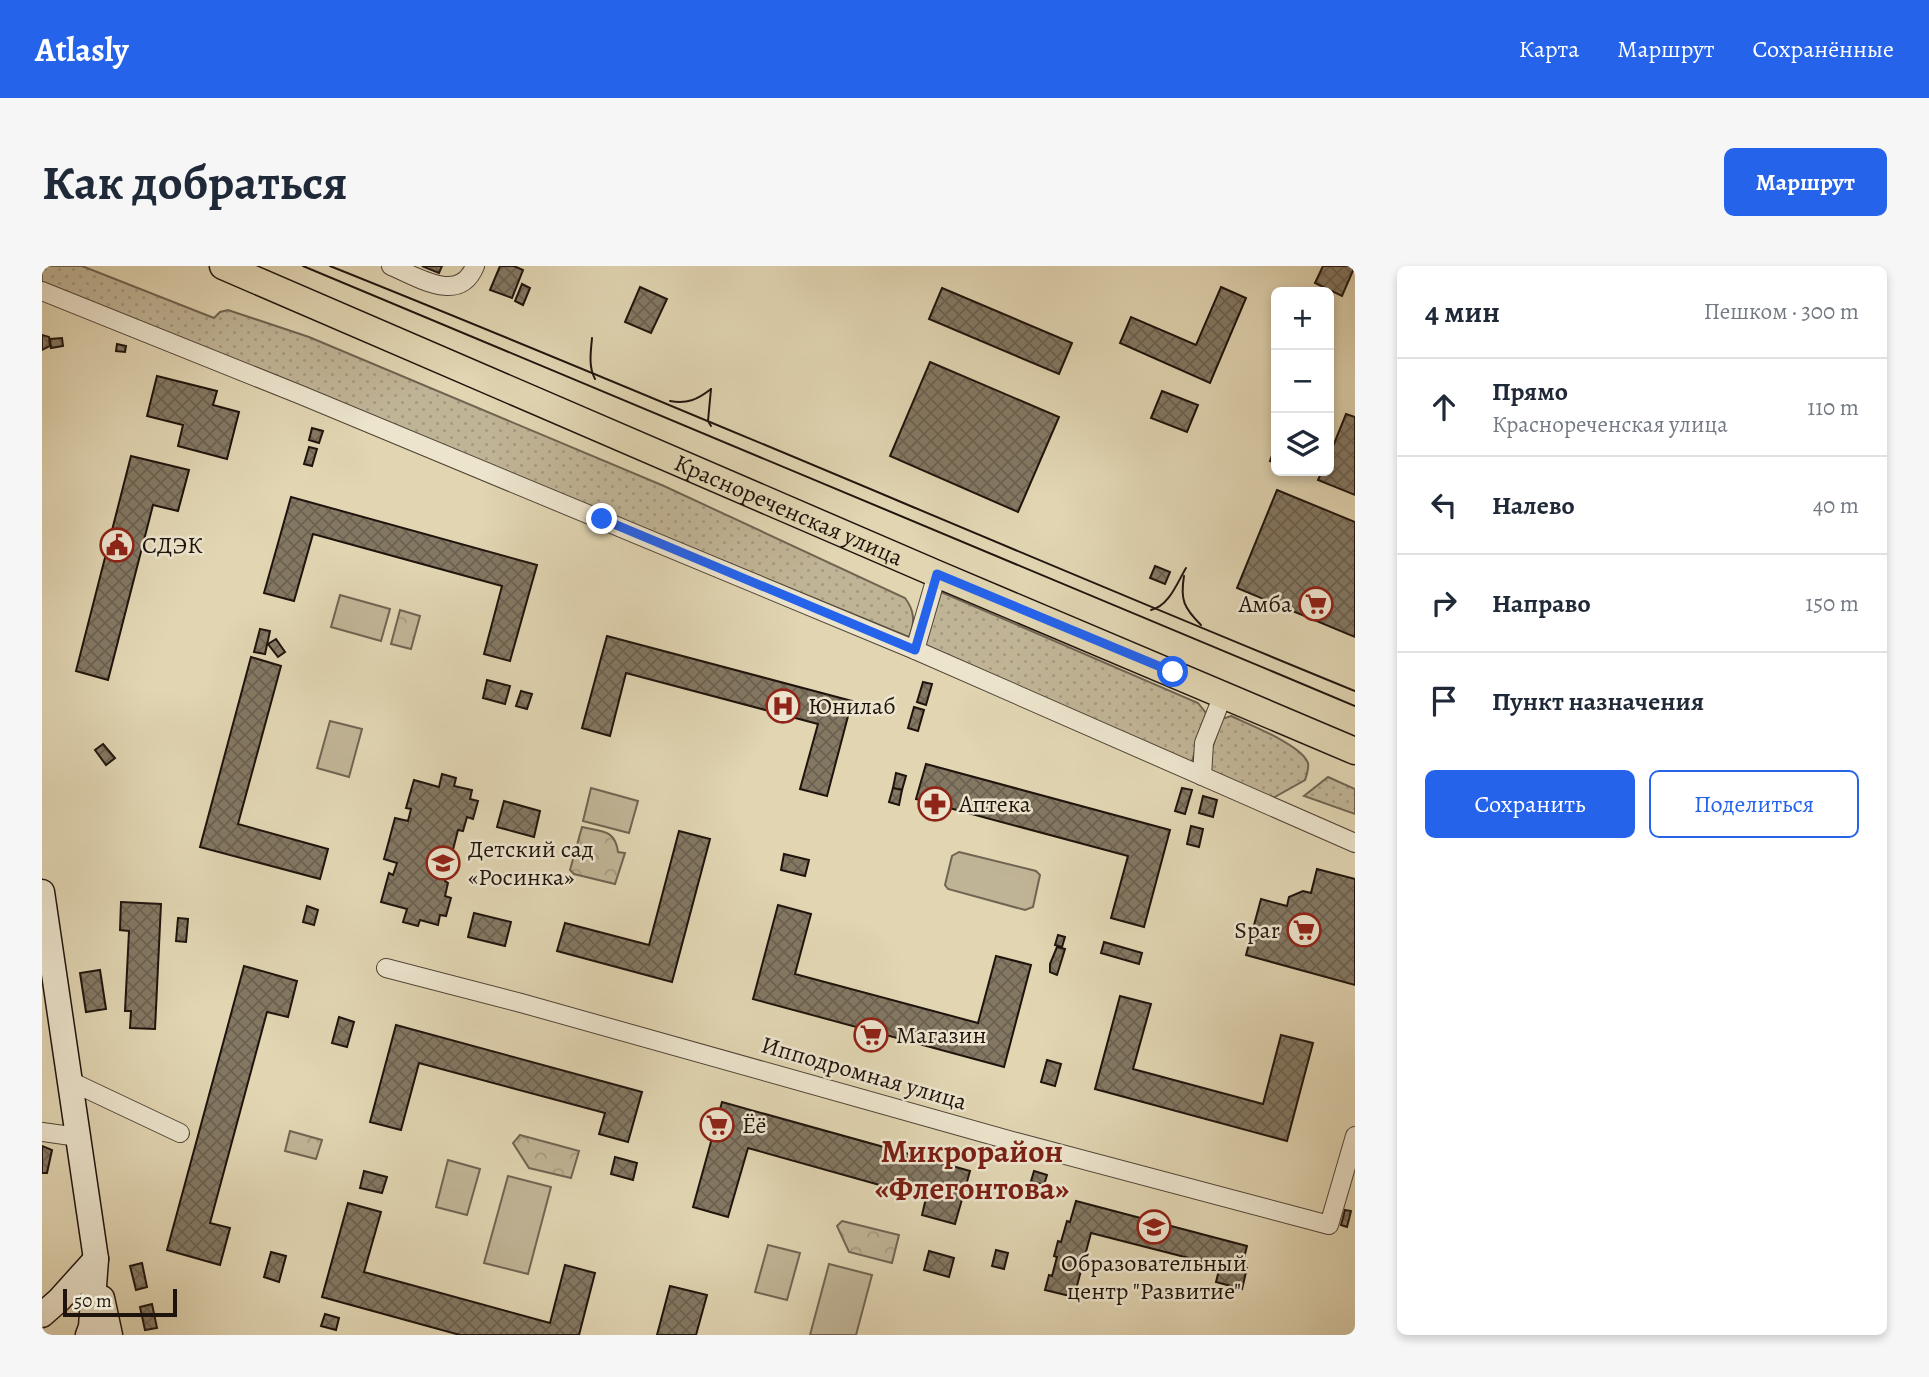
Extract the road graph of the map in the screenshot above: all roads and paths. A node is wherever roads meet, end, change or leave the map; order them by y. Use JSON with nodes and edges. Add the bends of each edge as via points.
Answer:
{"nodes":[{"id":1,"x":223,"y":266,"type":"edge"},
{"id":2,"x":391,"y":266,"type":"edge"},
{"id":3,"x":475,"y":266,"type":"edge"},
{"id":4,"x":42,"y":290,"type":"edge"},
{"id":5,"x":937,"y":574,"type":"junction"},
{"id":6,"x":915,"y":650,"type":"junction"},
{"id":7,"x":1223,"y":695,"type":"junction"},
{"id":8,"x":1355,"y":751,"type":"edge"},
{"id":9,"x":1202,"y":776,"type":"junction"},
{"id":10,"x":1355,"y":843,"type":"edge"},
{"id":11,"x":43,"y":905,"type":"edge"},
{"id":12,"x":386,"y":968,"type":"dead end"},
{"id":13,"x":70,"y":1081,"type":"junction"},
{"id":14,"x":42,"y":1132,"type":"edge"},
{"id":15,"x":180,"y":1133,"type":"dead end"},
{"id":16,"x":1355,"y":1136,"type":"edge"},
{"id":17,"x":78,"y":1137,"type":"junction"},
{"id":18,"x":96,"y":1259,"type":"junction"},
{"id":19,"x":42,"y":1315,"type":"edge"},
{"id":20,"x":88,"y":1335,"type":"edge"},
{"id":21,"x":110,"y":1335,"type":"edge"}],
"edges":[{"from":1,"to":5,"type":"main road","name":"Краснореченская улица"},
{"from":2,"to":3,"type":"street","via":[[441,287],[470,278]]},
{"from":4,"to":6,"type":"street"},
{"from":5,"to":6,"type":"street"},
{"from":5,"to":7,"type":"main road","name":"Краснореченская улица"},
{"from":6,"to":9,"type":"street"},
{"from":7,"to":8,"type":"main road","name":"Краснореченская улица"},
{"from":7,"to":9,"type":"street","via":[[1204,743]]},
{"from":9,"to":10,"type":"street"},
{"from":11,"to":13,"type":"street"},
{"from":12,"to":16,"type":"street","name":"Ипподромная улица","via":[[1329,1225]]},
{"from":13,"to":15,"type":"street"},
{"from":13,"to":17,"type":"street"},
{"from":14,"to":17,"type":"street"},
{"from":17,"to":18,"type":"street"},
{"from":18,"to":19,"type":"street"},
{"from":18,"to":20,"type":"street"},
{"from":18,"to":21,"type":"street"}]}
